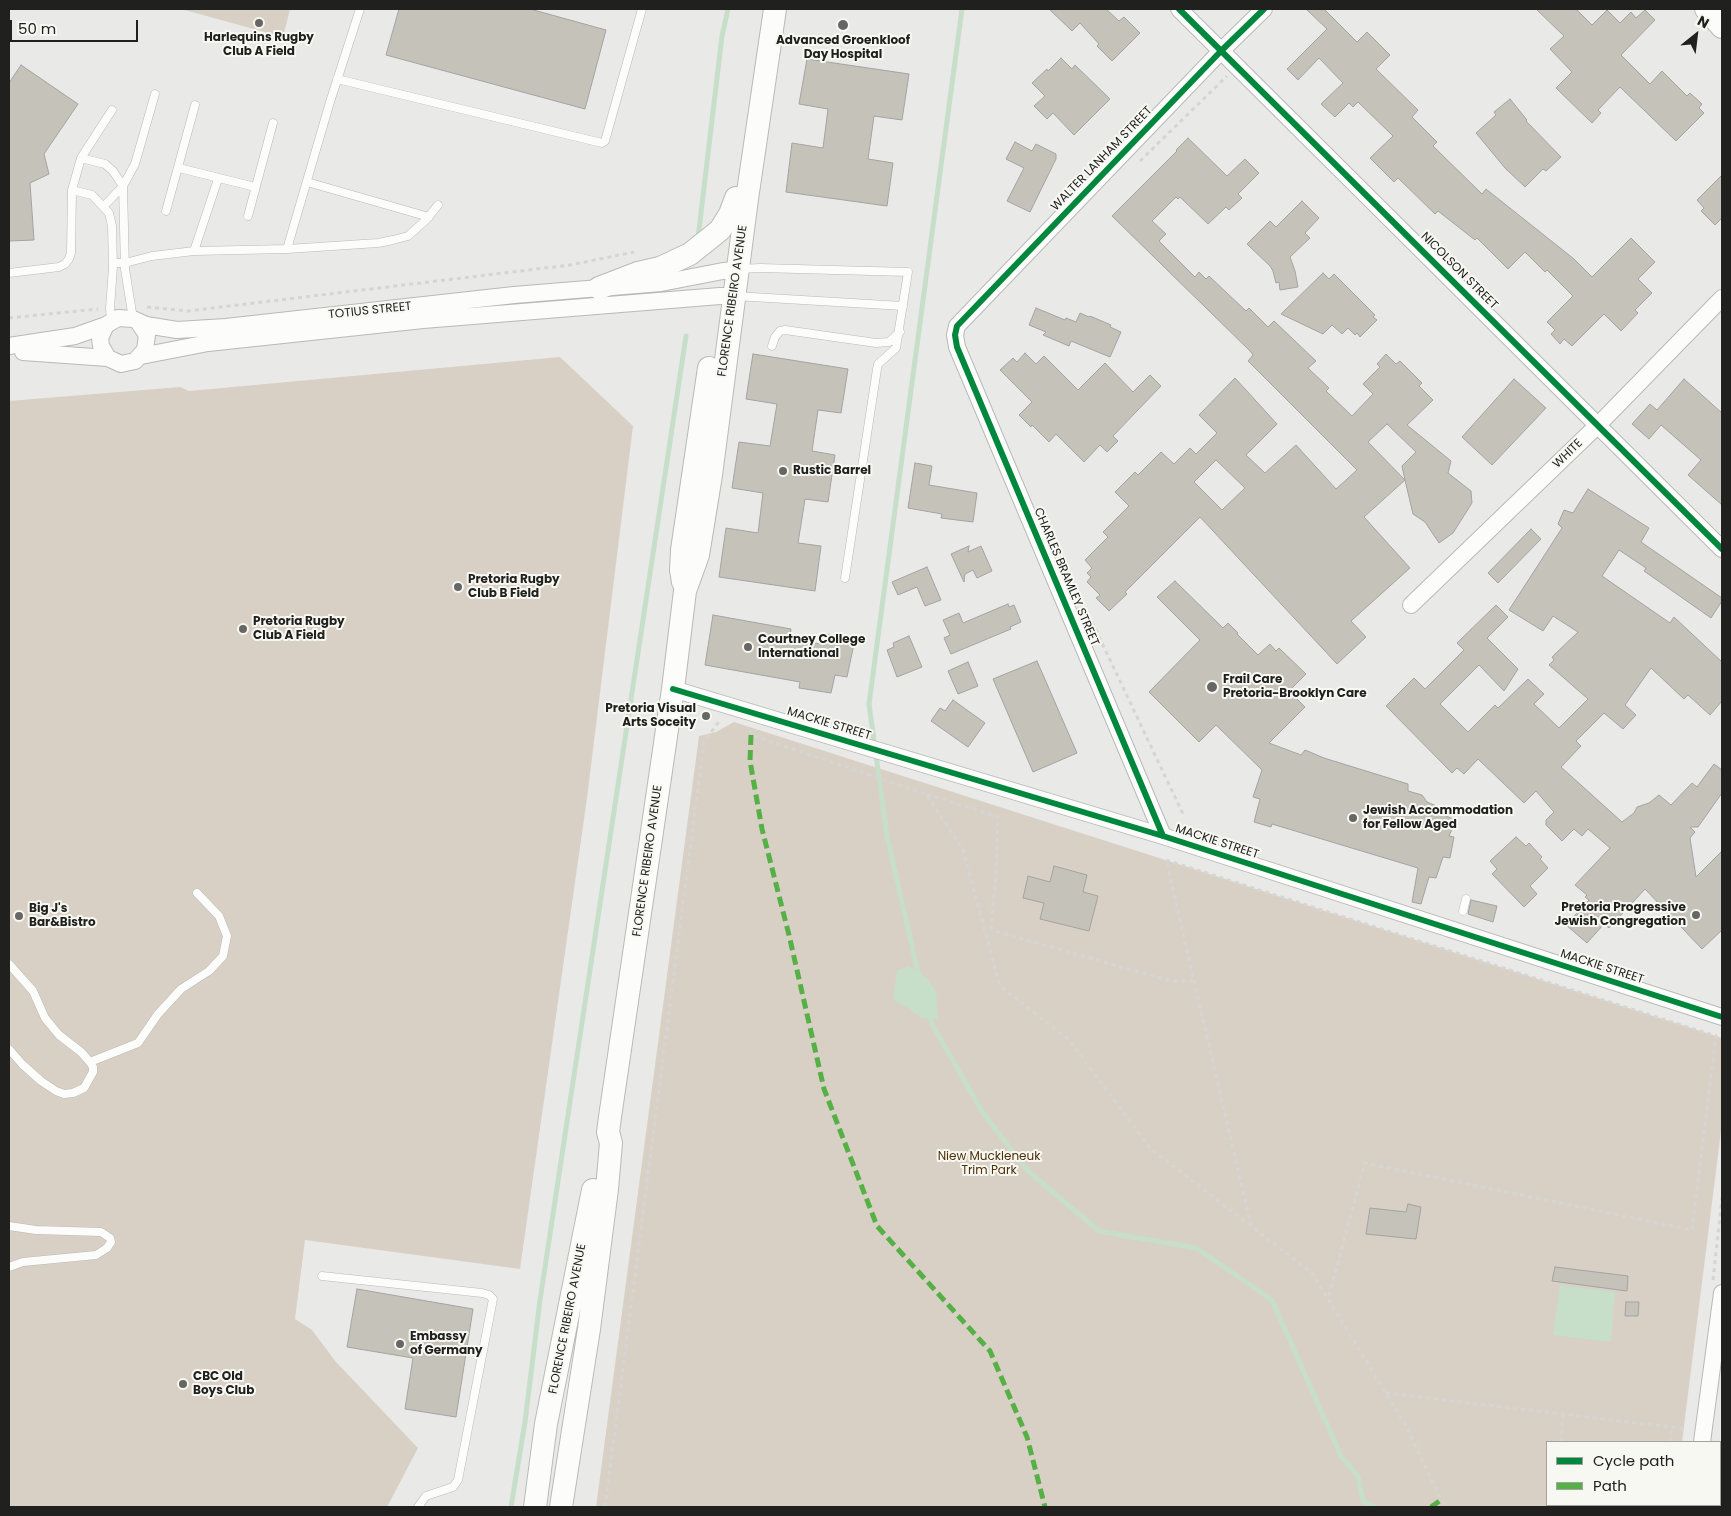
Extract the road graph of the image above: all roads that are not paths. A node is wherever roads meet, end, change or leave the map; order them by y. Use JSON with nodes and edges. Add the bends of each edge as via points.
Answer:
{"nodes":[{"id":1,"x":360,"y":9,"type":"edge"},
{"id":2,"x":642,"y":9,"type":"edge"},
{"id":3,"x":760,"y":9,"type":"edge"},
{"id":4,"x":776,"y":9,"type":"edge"},
{"id":5,"x":1179,"y":9,"type":"edge"},
{"id":6,"x":1264,"y":9,"type":"edge"},
{"id":7,"x":1706,"y":9,"type":"edge"},
{"id":8,"x":1722,"y":27,"type":"edge"},
{"id":9,"x":1221,"y":50,"type":"junction"},
{"id":10,"x":337,"y":79,"type":"junction"},
{"id":11,"x":155,"y":94,"type":"dead end"},
{"id":12,"x":195,"y":105,"type":"dead end"},
{"id":13,"x":112,"y":110,"type":"dead end"},
{"id":14,"x":273,"y":124,"type":"dead end"},
{"id":15,"x":81,"y":158,"type":"junction"},
{"id":16,"x":179,"y":168,"type":"junction"},
{"id":17,"x":218,"y":179,"type":"junction"},
{"id":18,"x":307,"y":182,"type":"junction"},
{"id":19,"x":123,"y":186,"type":"junction"},
{"id":20,"x":255,"y":188,"type":"junction"},
{"id":21,"x":72,"y":190,"type":"junction"},
{"id":22,"x":736,"y":198,"type":"junction"},
{"id":23,"x":438,"y":205,"type":"dead end"},
{"id":24,"x":104,"y":206,"type":"junction"},
{"id":25,"x":166,"y":211,"type":"dead end"},
{"id":26,"x":248,"y":216,"type":"dead end"},
{"id":27,"x":429,"y":217,"type":"junction"},
{"id":28,"x":287,"y":248,"type":"junction"},
{"id":29,"x":194,"y":251,"type":"junction"},
{"id":30,"x":113,"y":263,"type":"junction"},
{"id":31,"x":125,"y":263,"type":"junction"},
{"id":32,"x":730,"y":270,"type":"junction"},
{"id":33,"x":9,"y":273,"type":"edge"},
{"id":34,"x":599,"y":288,"type":"junction"},
{"id":35,"x":726,"y":296,"type":"junction"},
{"id":36,"x":1722,"y":298,"type":"edge"},
{"id":37,"x":903,"y":306,"type":"junction"},
{"id":38,"x":134,"y":316,"type":"junction"},
{"id":39,"x":109,"y":318,"type":"junction"},
{"id":40,"x":957,"y":326,"type":"joint"},
{"id":41,"x":900,"y":332,"type":"junction"},
{"id":42,"x":9,"y":346,"type":"edge"},
{"id":43,"x":772,"y":346,"type":"dead end"},
{"id":44,"x":9,"y":352,"type":"edge"},
{"id":45,"x":141,"y":356,"type":"junction"},
{"id":46,"x":108,"y":358,"type":"junction"},
{"id":47,"x":1598,"y":425,"type":"junction"},
{"id":48,"x":1722,"y":549,"type":"edge"},
{"id":49,"x":845,"y":578,"type":"dead end"},
{"id":50,"x":1411,"y":605,"type":"dead end"},
{"id":51,"x":673,"y":689,"type":"junction"},
{"id":52,"x":1163,"y":836,"type":"junction"},
{"id":53,"x":197,"y":892,"type":"dead end"},
{"id":54,"x":1466,"y":899,"type":"dead end"},
{"id":55,"x":1464,"y":911,"type":"dead end"},
{"id":56,"x":9,"y":964,"type":"edge"},
{"id":57,"x":1722,"y":1017,"type":"edge"},
{"id":58,"x":9,"y":1049,"type":"edge"},
{"id":59,"x":90,"y":1062,"type":"junction"},
{"id":60,"x":608,"y":1132,"type":"junction"},
{"id":61,"x":9,"y":1226,"type":"edge"},
{"id":62,"x":9,"y":1267,"type":"edge"},
{"id":63,"x":322,"y":1276,"type":"dead end"},
{"id":64,"x":1722,"y":1294,"type":"edge"},
{"id":65,"x":1719,"y":1347,"type":"edge"},
{"id":66,"x":1699,"y":1436,"type":"edge"},
{"id":67,"x":418,"y":1507,"type":"edge"},
{"id":68,"x":535,"y":1507,"type":"edge"},
{"id":69,"x":561,"y":1507,"type":"edge"}],
"edges":[{"from":1,"to":10,"type":"lane"},
{"from":2,"to":10,"type":"lane","via":[[602,143]]},
{"from":3,"to":22,"type":"main road","name":"FLORENCE RIBEIRO AVENUE"},
{"from":4,"to":32,"type":"main road","name":"FLORENCE RIBEIRO AVENUE"},
{"from":5,"to":9,"type":"street","name":"NICOLSON STREET"},
{"from":6,"to":9,"type":"street","name":"WALTER LANHAM STREET"},
{"from":7,"to":8,"type":"main road"},
{"from":9,"to":40,"type":"street","name":"WALTER LANHAM STREET"},
{"from":9,"to":47,"type":"street","name":"NICOLSON STREET"},
{"from":10,"to":18,"type":"lane"},
{"from":11,"to":19,"type":"lane","via":[[138,155]]},
{"from":12,"to":16,"type":"lane"},
{"from":13,"to":15,"type":"lane"},
{"from":14,"to":20,"type":"lane"},
{"from":15,"to":19,"type":"lane","via":[[105,164]]},
{"from":15,"to":21,"type":"lane"},
{"from":16,"to":17,"type":"lane"},
{"from":16,"to":25,"type":"lane"},
{"from":17,"to":20,"type":"lane"},
{"from":17,"to":29,"type":"lane"},
{"from":18,"to":27,"type":"lane"},
{"from":18,"to":28,"type":"lane"},
{"from":19,"to":24,"type":"lane"},
{"from":19,"to":31,"type":"lane"},
{"from":20,"to":26,"type":"lane"},
{"from":21,"to":24,"type":"lane","via":[[92,195]]},
{"from":21,"to":33,"type":"lane","via":[[71,254],[65,264]]},
{"from":22,"to":32,"type":"main road","name":"FLORENCE RIBEIRO AVENUE"},
{"from":22,"to":34,"type":"main road","via":[[720,230],[690,254],[660,268]]},
{"from":23,"to":27,"type":"lane"},
{"from":24,"to":30,"type":"lane","via":[[112,226]]},
{"from":27,"to":28,"type":"lane","via":[[408,236],[393,240]]},
{"from":28,"to":29,"type":"lane"},
{"from":29,"to":31,"type":"lane"},
{"from":30,"to":31,"type":"lane"},
{"from":30,"to":39,"type":"lane"},
{"from":31,"to":38,"type":"lane"},
{"from":32,"to":34,"type":"street","name":"TOTIUS STREET","via":[[661,283]]},
{"from":32,"to":35,"type":"main road","name":"FLORENCE RIBEIRO AVENUE"},
{"from":32,"to":37,"type":"lane","via":[[908,272]]},
{"from":34,"to":38,"type":"street","name":"TOTIUS STREET","via":[[177,330],[146,325]]},
{"from":35,"to":37,"type":"lane"},
{"from":35,"to":45,"type":"street","name":"TOTIUS STREET","via":[[413,321],[208,343]]},
{"from":35,"to":51,"type":"main road","name":"FLORENCE RIBEIRO AVENUE","via":[[682,550],[685,591]]},
{"from":36,"to":47,"type":"street","name":"WHITE"},
{"from":37,"to":41,"type":"lane"},
{"from":38,"to":39,"type":"street","name":"TOTIUS STREET"},
{"from":38,"to":45,"type":"street","via":[[146,335],[145,350]]},
{"from":39,"to":42,"type":"street","name":"TOTIUS STREET","via":[[75,336]]},
{"from":39,"to":46,"type":"street","via":[[100,338]]},
{"from":40,"to":52,"type":"street","name":"CHARLES BRAMLEY STREET","via":[[957,347]]},
{"from":41,"to":43,"type":"lane","via":[[889,342],[876,342],[785,330],[775,337]]},
{"from":41,"to":49,"type":"lane","via":[[896,348],[876,369]]},
{"from":44,"to":46,"type":"street"},
{"from":45,"to":46,"type":"street","via":[[129,364]]},
{"from":47,"to":48,"type":"street","name":"NICOLSON STREET"},
{"from":47,"to":50,"type":"street","name":"WHITE"},
{"from":51,"to":52,"type":"street","name":"MACKIE STREET"},
{"from":51,"to":60,"type":"main road","name":"FLORENCE RIBEIRO AVENUE"},
{"from":52,"to":57,"type":"street","name":"MACKIE STREET"},
{"from":53,"to":59,"type":"lane","via":[[222,922],[227,936],[222,956],[209,971],[181,989],[138,1043]]},
{"from":54,"to":55,"type":"lane"},
{"from":56,"to":59,"type":"lane","via":[[32,991],[45,1018],[59,1035]]},
{"from":58,"to":59,"type":"lane","via":[[41,1081],[64,1094],[84,1088],[93,1072]]},
{"from":60,"to":68,"type":"main road","name":"FLORENCE RIBEIRO AVENUE","via":[[597,1169],[546,1424]]},
{"from":60,"to":69,"type":"main road","name":"FLORENCE RIBEIRO AVENUE","via":[[611,1143],[607,1189]]},
{"from":61,"to":62,"type":"lane","via":[[101,1232],[110,1238],[107,1248],[96,1255],[23,1262]]},
{"from":63,"to":67,"type":"lane","via":[[482,1293],[493,1299],[458,1480],[453,1487],[426,1496]]},
{"from":64,"to":65,"type":"street"},
{"from":65,"to":66,"type":"street"}]}
